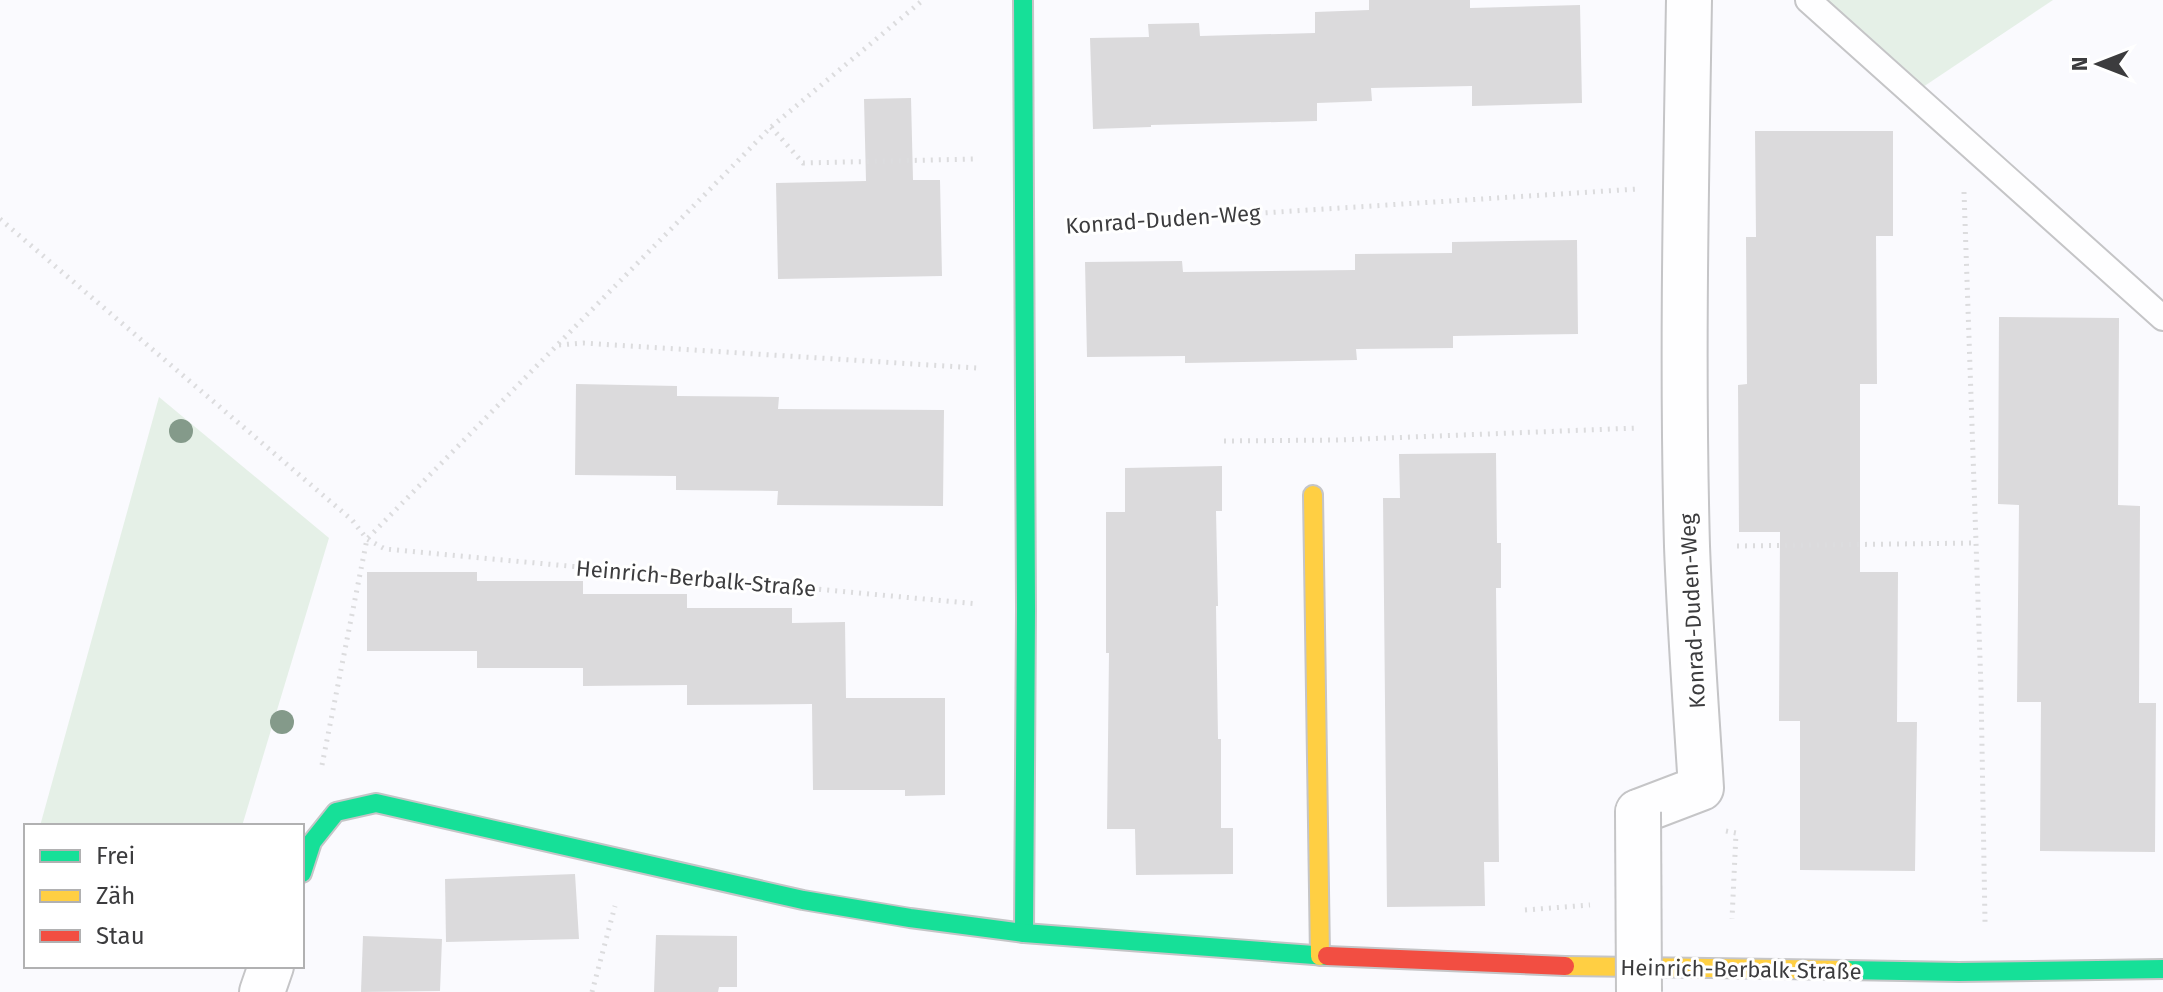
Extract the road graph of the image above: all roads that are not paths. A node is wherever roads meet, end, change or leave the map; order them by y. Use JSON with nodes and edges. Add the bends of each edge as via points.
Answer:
{"nodes":[{"id":1,"x":1689,"y":0,"type":"edge"},
{"id":2,"x":1808,"y":0,"type":"edge"},
{"id":3,"x":1024,"y":1,"type":"edge"},
{"id":4,"x":2163,"y":318,"type":"edge"},
{"id":5,"x":1313,"y":495,"type":"dead end"},
{"id":6,"x":304,"y":867,"type":"edge"},
{"id":7,"x":1024,"y":933,"type":"junction"},
{"id":8,"x":1320,"y":956,"type":"junction"},
{"id":9,"x":270,"y":968,"type":"edge"},
{"id":10,"x":2163,"y":969,"type":"edge"},
{"id":11,"x":262,"y":992,"type":"edge"},
{"id":12,"x":1639,"y":992,"type":"edge"}],
"edges":[{"from":1,"to":12,"type":"street","name":"Konrad-Duden-Weg","bridge":true,"via":[[1685,426],[1701,788],[1638,812]]},
{"from":2,"to":4,"type":"lane"},
{"from":3,"to":7,"type":"street"},
{"from":5,"to":8,"type":"street"},
{"from":6,"to":7,"type":"street","name":"Heinrich-Berbalk-Straße","via":[[312,842],[336,812],[376,803],[803,900]]},
{"from":7,"to":8,"type":"street","name":"Heinrich-Berbalk-Straße"},
{"from":8,"to":10,"type":"street","name":"Heinrich-Berbalk-Straße","via":[[1564,966],[1959,972]]},
{"from":9,"to":11,"type":"street"}]}
